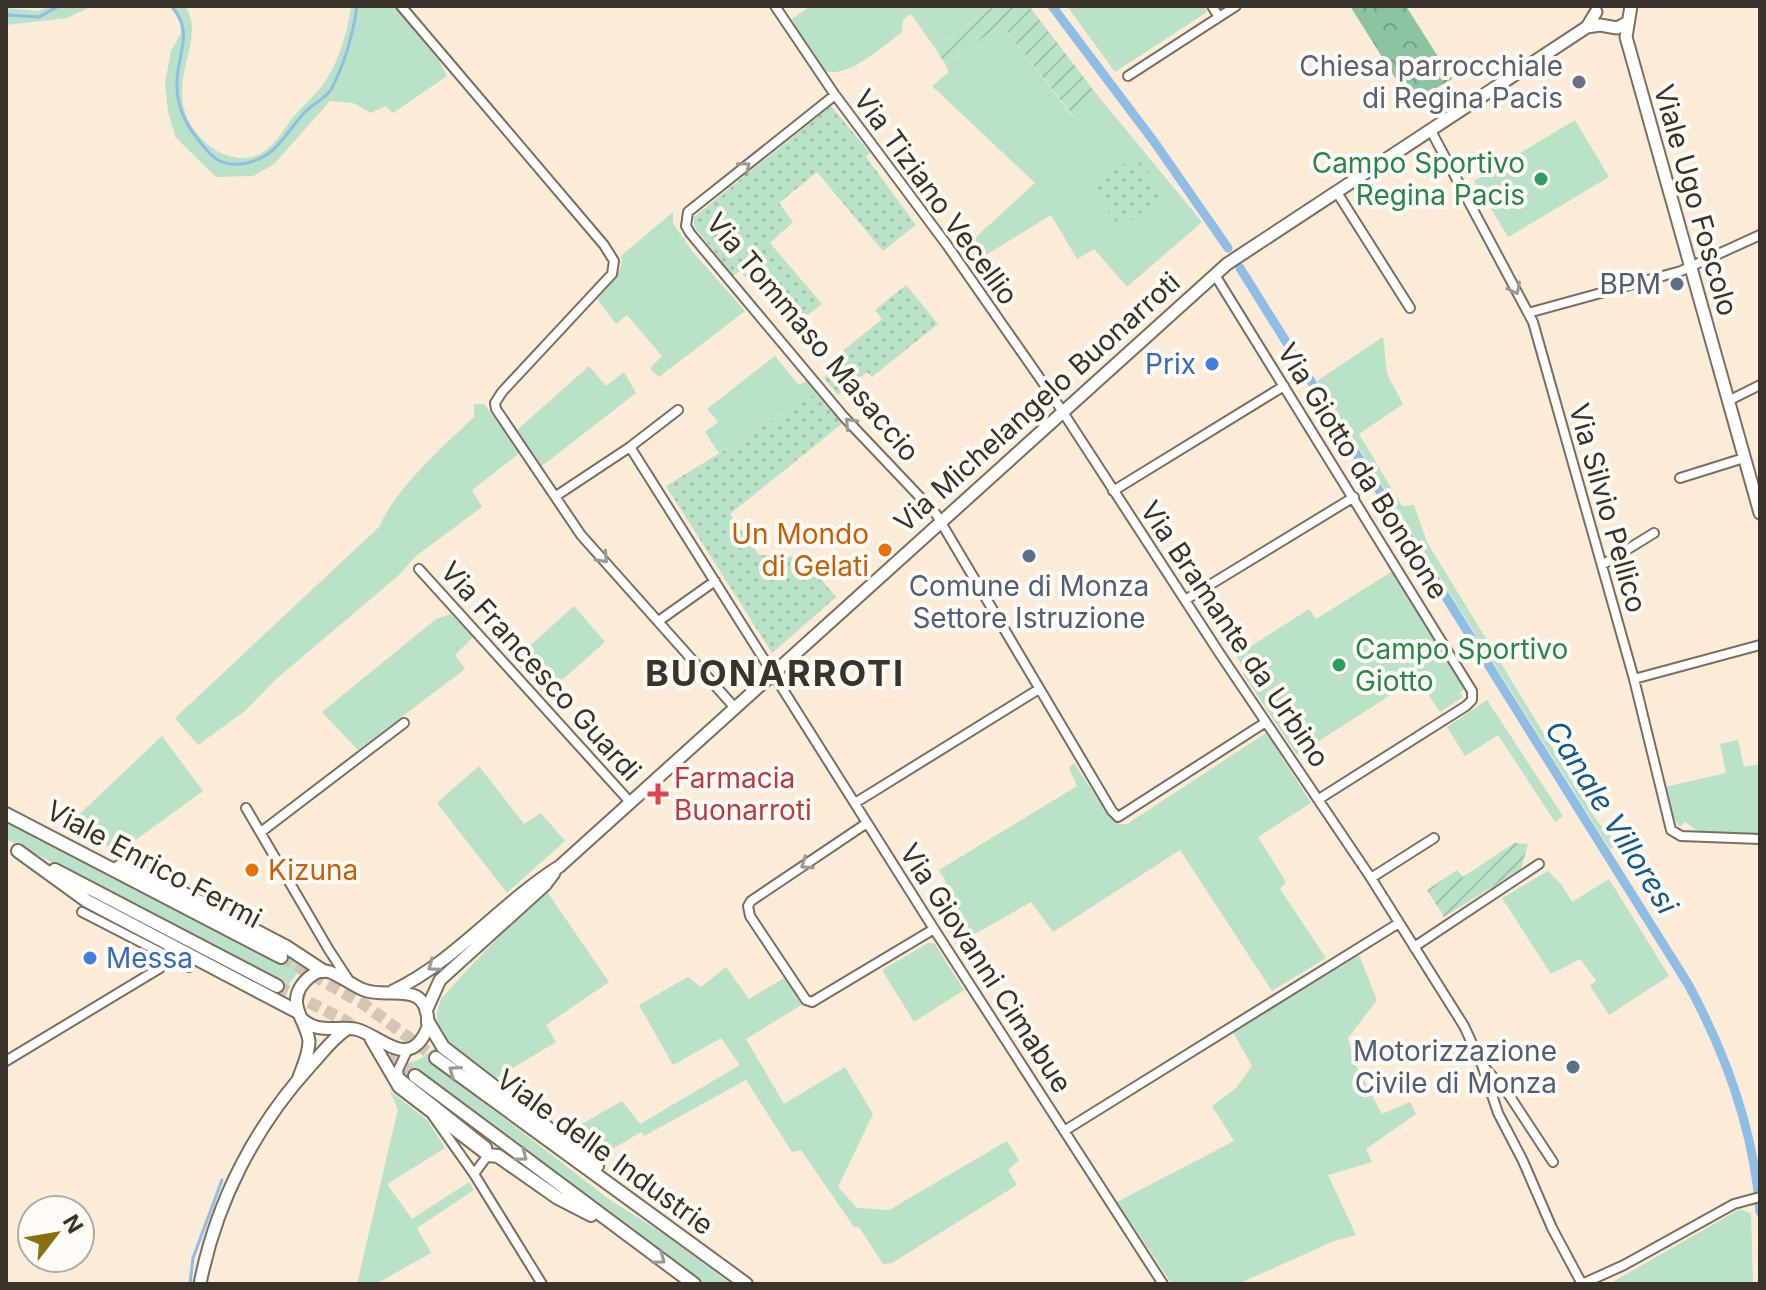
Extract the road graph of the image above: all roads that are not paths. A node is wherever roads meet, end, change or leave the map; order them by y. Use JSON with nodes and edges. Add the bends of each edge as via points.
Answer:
{"nodes":[{"id":1,"x":401,"y":6,"type":"edge"},
{"id":2,"x":775,"y":6,"type":"edge"},
{"id":3,"x":1212,"y":6,"type":"edge"},
{"id":4,"x":1236,"y":6,"type":"edge"},
{"id":5,"x":1631,"y":6,"type":"edge"},
{"id":6,"x":1596,"y":9,"type":"edge"},
{"id":7,"x":1219,"y":17,"type":"junction"},
{"id":8,"x":1628,"y":22,"type":"junction"},
{"id":9,"x":1587,"y":27,"type":"junction"},
{"id":10,"x":1609,"y":27,"type":"junction"},
{"id":11,"x":1626,"y":37,"type":"junction"},
{"id":12,"x":1128,"y":76,"type":"dead end"},
{"id":13,"x":835,"y":95,"type":"junction"},
{"id":14,"x":1430,"y":129,"type":"junction"},
{"id":15,"x":1336,"y":191,"type":"junction"},
{"id":16,"x":1760,"y":235,"type":"edge"},
{"id":17,"x":1690,"y":268,"type":"junction"},
{"id":18,"x":1215,"y":275,"type":"junction"},
{"id":19,"x":1410,"y":308,"type":"dead end"},
{"id":20,"x":1528,"y":313,"type":"junction"},
{"id":21,"x":1760,"y":385,"type":"edge"},
{"id":22,"x":1284,"y":386,"type":"junction"},
{"id":23,"x":1728,"y":401,"type":"junction"},
{"id":24,"x":678,"y":410,"type":"dead end"},
{"id":25,"x":1064,"y":413,"type":"junction"},
{"id":26,"x":630,"y":447,"type":"junction"},
{"id":27,"x":1744,"y":458,"type":"junction"},
{"id":28,"x":1680,"y":478,"type":"dead end"},
{"id":29,"x":1113,"y":491,"type":"junction"},
{"id":30,"x":556,"y":496,"type":"junction"},
{"id":31,"x":1354,"y":497,"type":"junction"},
{"id":32,"x":1760,"y":513,"type":"edge"},
{"id":33,"x":940,"y":522,"type":"junction"},
{"id":34,"x":1654,"y":533,"type":"dead end"},
{"id":35,"x":1602,"y":565,"type":"junction"},
{"id":36,"x":419,"y":569,"type":"dead end"},
{"id":37,"x":715,"y":581,"type":"junction"},
{"id":38,"x":1185,"y":600,"type":"junction"},
{"id":39,"x":660,"y":620,"type":"junction"},
{"id":40,"x":1760,"y":645,"type":"edge"},
{"id":41,"x":774,"y":673,"type":"junction"},
{"id":42,"x":1634,"y":679,"type":"junction"},
{"id":43,"x":1039,"y":689,"type":"junction"},
{"id":44,"x":736,"y":709,"type":"junction"},
{"id":45,"x":1266,"y":722,"type":"junction"},
{"id":46,"x":404,"y":723,"type":"dead end"},
{"id":47,"x":1319,"y":799,"type":"junction"},
{"id":48,"x":630,"y":802,"type":"junction"},
{"id":49,"x":855,"y":803,"type":"junction"},
{"id":50,"x":246,"y":808,"type":"dead end"},
{"id":51,"x":6,"y":814,"type":"edge"},
{"id":52,"x":867,"y":823,"type":"junction"},
{"id":53,"x":261,"y":832,"type":"junction"},
{"id":54,"x":1434,"y":838,"type":"dead end"},
{"id":55,"x":1760,"y":839,"type":"edge"},
{"id":56,"x":12,"y":848,"type":"edge"},
{"id":57,"x":97,"y":861,"type":"junction"},
{"id":58,"x":1539,"y":864,"type":"dead end"},
{"id":59,"x":560,"y":866,"type":"junction"},
{"id":60,"x":1371,"y":878,"type":"junction"},
{"id":61,"x":85,"y":906,"type":"junction"},
{"id":62,"x":1399,"y":923,"type":"junction"},
{"id":63,"x":934,"y":929,"type":"junction"},
{"id":64,"x":1414,"y":947,"type":"junction"},
{"id":65,"x":329,"y":950,"type":"junction"},
{"id":66,"x":166,"y":955,"type":"junction"},
{"id":67,"x":281,"y":957,"type":"tunnel mouth"},
{"id":68,"x":192,"y":962,"type":"junction"},
{"id":69,"x":325,"y":971,"type":"junction"},
{"id":70,"x":277,"y":986,"type":"tunnel mouth"},
{"id":71,"x":353,"y":986,"type":"junction"},
{"id":72,"x":393,"y":991,"type":"junction"},
{"id":73,"x":300,"y":1015,"type":"junction"},
{"id":74,"x":427,"y":1016,"type":"junction"},
{"id":75,"x":347,"y":1029,"type":"junction"},
{"id":76,"x":368,"y":1034,"type":"junction"},
{"id":77,"x":408,"y":1048,"type":"junction"},
{"id":78,"x":436,"y":1058,"type":"tunnel mouth"},
{"id":79,"x":6,"y":1061,"type":"edge"},
{"id":80,"x":1482,"y":1065,"type":"junction"},
{"id":81,"x":415,"y":1076,"type":"tunnel mouth"},
{"id":82,"x":299,"y":1077,"type":"junction"},
{"id":83,"x":428,"y":1109,"type":"junction"},
{"id":84,"x":1064,"y":1131,"type":"junction"},
{"id":85,"x":488,"y":1155,"type":"junction"},
{"id":86,"x":1553,"y":1162,"type":"dead end"},
{"id":87,"x":474,"y":1174,"type":"junction"},
{"id":88,"x":1755,"y":1198,"type":"edge"},
{"id":89,"x":652,"y":1216,"type":"junction"},
{"id":90,"x":626,"y":1233,"type":"junction"},
{"id":91,"x":200,"y":1284,"type":"edge"},
{"id":92,"x":542,"y":1284,"type":"edge"},
{"id":93,"x":694,"y":1284,"type":"edge"},
{"id":94,"x":746,"y":1284,"type":"edge"},
{"id":95,"x":1163,"y":1284,"type":"edge"},
{"id":96,"x":1582,"y":1284,"type":"edge"}],
"edges":[{"from":1,"to":30,"type":"street","via":[[614,261],[612,274],[495,403]]},
{"from":2,"to":13,"type":"street","name":"Via Tiziano Vecellio"},
{"from":3,"to":7,"type":"street"},
{"from":4,"to":7,"type":"street"},
{"from":5,"to":8,"type":"street","name":"Viale Ugo Foscolo"},
{"from":6,"to":9,"type":"street","name":"Via Michelangelo Buonarroti"},
{"from":6,"to":10,"type":"street"},
{"from":7,"to":12,"type":"street"},
{"from":8,"to":10,"type":"street"},
{"from":8,"to":11,"type":"street","name":"Viale Ugo Foscolo"},
{"from":9,"to":10,"type":"street","name":"Via Michelangelo Buonarroti"},
{"from":9,"to":14,"type":"street","name":"Via Michelangelo Buonarroti"},
{"from":10,"to":11,"type":"street"},
{"from":11,"to":17,"type":"street","name":"Viale Ugo Foscolo"},
{"from":13,"to":25,"type":"street","name":"Via Tiziano Vecellio"},
{"from":33,"to":13,"type":"street","name":"Via Tommaso Masaccio","one_way":true,"via":[[844,417],[686,226],[688,212]]},
{"from":14,"to":15,"type":"street","name":"Via Michelangelo Buonarroti"},
{"from":14,"to":20,"type":"street","name":"Via Silvio Pellico","one_way":true},
{"from":15,"to":18,"type":"street","name":"Via Michelangelo Buonarroti"},
{"from":15,"to":19,"type":"street"},
{"from":16,"to":17,"type":"street"},
{"from":17,"to":20,"type":"street"},
{"from":17,"to":23,"type":"street","name":"Viale Ugo Foscolo"},
{"from":18,"to":22,"type":"street","name":"Via Giotto da Bondone"},
{"from":18,"to":25,"type":"street","name":"Via Michelangelo Buonarroti"},
{"from":20,"to":35,"type":"street","name":"Via Silvio Pellico"},
{"from":21,"to":23,"type":"street"},
{"from":22,"to":29,"type":"street"},
{"from":22,"to":31,"type":"street","name":"Via Giotto da Bondone"},
{"from":23,"to":27,"type":"street","name":"Viale Ugo Foscolo"},
{"from":24,"to":26,"type":"street"},
{"from":25,"to":29,"type":"street","name":"Via Bramante da Urbino"},
{"from":25,"to":33,"type":"street","name":"Via Michelangelo Buonarroti"},
{"from":26,"to":30,"type":"street"},
{"from":26,"to":37,"type":"street","name":"Via Giovanni Cimabue"},
{"from":27,"to":28,"type":"street"},
{"from":27,"to":32,"type":"street","name":"Viale Ugo Foscolo"},
{"from":29,"to":38,"type":"street","name":"Via Bramante da Urbino"},
{"from":30,"to":39,"type":"street","one_way":true,"via":[[581,535]]},
{"from":31,"to":38,"type":"street"},
{"from":31,"to":47,"type":"street","name":"Via Giotto da Bondone","via":[[1472,691],[1472,700]]},
{"from":33,"to":41,"type":"street","name":"Via Michelangelo Buonarroti"},
{"from":33,"to":43,"type":"street","name":"Via Tommaso Masaccio"},
{"from":34,"to":35,"type":"street"},
{"from":35,"to":42,"type":"street","name":"Via Silvio Pellico"},
{"from":36,"to":48,"type":"street","name":"Via Francesco Guardi"},
{"from":37,"to":39,"type":"street"},
{"from":37,"to":41,"type":"street","name":"Via Giovanni Cimabue"},
{"from":38,"to":45,"type":"street","name":"Via Bramante da Urbino"},
{"from":39,"to":44,"type":"street"},
{"from":40,"to":42,"type":"street"},
{"from":41,"to":44,"type":"street","name":"Via Michelangelo Buonarroti"},
{"from":41,"to":49,"type":"street","name":"Via Giovanni Cimabue"},
{"from":42,"to":55,"type":"street","name":"Via Silvio Pellico","via":[[1671,830],[1681,836]]},
{"from":43,"to":45,"type":"street","name":"Via Tommaso Masaccio","via":[[1118,817]]},
{"from":43,"to":49,"type":"street"},
{"from":44,"to":48,"type":"street","name":"Via Michelangelo Buonarroti"},
{"from":45,"to":47,"type":"street","name":"Via Bramante da Urbino"},
{"from":46,"to":53,"type":"street"},
{"from":47,"to":60,"type":"street","name":"Via Bramante da Urbino"},
{"from":48,"to":59,"type":"street","name":"Via Michelangelo Buonarroti"},
{"from":49,"to":52,"type":"street","name":"Via Giovanni Cimabue"},
{"from":50,"to":53,"type":"street"},
{"from":51,"to":57,"type":"main road","name":"Viale Enrico Fermi"},
{"from":52,"to":63,"type":"street","name":"Via Giovanni Cimabue"},
{"from":52,"to":63,"type":"street","one_way":true,"via":[[751,901],[750,916],[812,1002]]},
{"from":53,"to":65,"type":"street"},
{"from":54,"to":60,"type":"street"},
{"from":56,"to":61,"type":"main road"},
{"from":56,"to":70,"type":"main road","name":"Viale Enrico Fermi"},
{"from":57,"to":67,"type":"main road","name":"Viale Enrico Fermi"},
{"from":57,"to":69,"type":"main road","via":[[146,874]]},
{"from":58,"to":64,"type":"street"},
{"from":59,"to":72,"type":"street","name":"Via Michelangelo Buonarroti","one_way":true,"via":[[481,931]]},
{"from":59,"to":74,"type":"street","name":"Via Michelangelo Buonarroti","via":[[440,980]]},
{"from":60,"to":62,"type":"street","name":"Via Bramante da Urbino"},
{"from":61,"to":66,"type":"street"},
{"from":61,"to":68,"type":"main road"},
{"from":62,"to":64,"type":"street","name":"Via Bramante da Urbino"},
{"from":62,"to":84,"type":"street"},
{"from":63,"to":84,"type":"street","name":"Via Giovanni Cimabue"},
{"from":64,"to":80,"type":"street","name":"Via Bramante da Urbino"},
{"from":65,"to":69,"type":"street","via":[[331,961]]},
{"from":65,"to":71,"type":"street"},
{"from":66,"to":68,"type":"street"},
{"from":66,"to":79,"type":"street","via":[[160,968]]},
{"from":68,"to":73,"type":"main road"},
{"from":69,"to":71,"type":"street"},
{"from":69,"to":73,"type":"street","via":[[300,988]]},
{"from":71,"to":72,"type":"street"},
{"from":72,"to":74,"type":"street","via":[[415,997]]},
{"from":73,"to":75,"type":"street","via":[[320,1029]]},
{"from":73,"to":82,"type":"street","via":[[309,1046]]},
{"from":74,"to":77,"type":"street","via":[[425,1034]]},
{"from":74,"to":89,"type":"main road","via":[[443,1047],[637,1198]]},
{"from":75,"to":76,"type":"street"},
{"from":75,"to":82,"type":"street"},
{"from":76,"to":77,"type":"street","via":[[391,1048]]},
{"from":76,"to":83,"type":"street","via":[[394,1081]]},
{"from":77,"to":85,"type":"street","via":[[399,1077],[484,1143]]},
{"from":89,"to":78,"type":"main road","name":"Viale delle Industrie","one_way":true},
{"from":80,"to":86,"type":"street","name":"Via Bramante da Urbino","via":[[1509,1095]]},
{"from":80,"to":96,"type":"street","name":"Via Bramante da Urbino","via":[[1498,1113]]},
{"from":81,"to":90,"type":"main road","name":"Viale delle Industrie","one_way":true},
{"from":82,"to":91,"type":"street","via":[[256,1138],[227,1192]]},
{"from":83,"to":85,"type":"street"},
{"from":83,"to":87,"type":"street"},
{"from":84,"to":95,"type":"street","name":"Via Giovanni Cimabue"},
{"from":85,"to":87,"type":"street"},
{"from":85,"to":90,"type":"main road","via":[[498,1156],[558,1198]]},
{"from":87,"to":92,"type":"street"},
{"from":88,"to":96,"type":"street"},
{"from":89,"to":94,"type":"main road","name":"Viale delle Industrie"},
{"from":90,"to":93,"type":"main road","name":"Viale delle Industrie","one_way":true}]}
